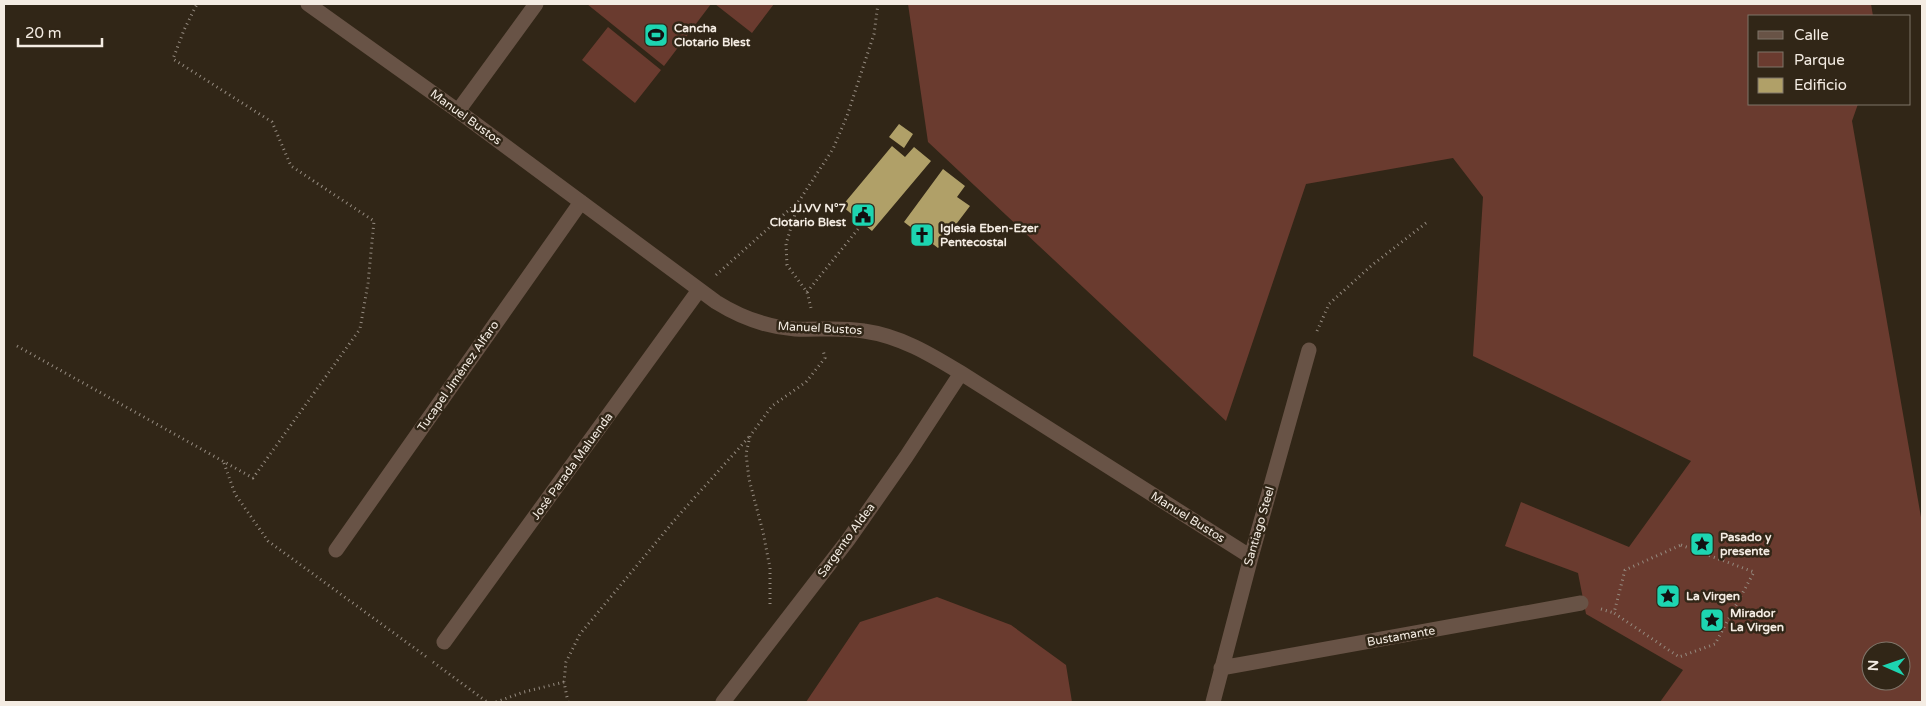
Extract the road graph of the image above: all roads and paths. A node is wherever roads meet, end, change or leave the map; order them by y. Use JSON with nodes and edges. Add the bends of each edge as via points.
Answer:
{"nodes":[{"id":1,"x":198,"y":4,"type":"edge"},
{"id":2,"x":308,"y":4,"type":"edge"},
{"id":3,"x":536,"y":4,"type":"edge"},
{"id":4,"x":878,"y":4,"type":"edge"},
{"id":5,"x":458,"y":111,"type":"junction"},
{"id":6,"x":799,"y":201,"type":"junction"},
{"id":7,"x":581,"y":202,"type":"junction"},
{"id":8,"x":1426,"y":223,"type":"dead end"},
{"id":9,"x":859,"y":228,"type":"dead end"},
{"id":10,"x":699,"y":290,"type":"junction"},
{"id":11,"x":807,"y":292,"type":"junction"},
{"id":12,"x":816,"y":328,"type":"junction"},
{"id":13,"x":17,"y":346,"type":"dead end"},
{"id":14,"x":1309,"y":350,"type":"joint"},
{"id":15,"x":962,"y":373,"type":"junction"},
{"id":16,"x":750,"y":436,"type":"junction"},
{"id":17,"x":224,"y":462,"type":"junction"},
{"id":18,"x":336,"y":550,"type":"dead end"},
{"id":19,"x":1251,"y":557,"type":"junction"},
{"id":20,"x":1582,"y":603,"type":"dead end"},
{"id":21,"x":770,"y":640,"type":"junction"},
{"id":22,"x":444,"y":642,"type":"dead end"},
{"id":23,"x":1679,"y":656,"type":"joint"},
{"id":24,"x":1221,"y":668,"type":"junction"},
{"id":25,"x":564,"y":682,"type":"junction"},
{"id":26,"x":487,"y":702,"type":"edge"},
{"id":27,"x":496,"y":702,"type":"edge"},
{"id":28,"x":568,"y":702,"type":"edge"},
{"id":29,"x":723,"y":702,"type":"edge"},
{"id":30,"x":1213,"y":702,"type":"edge"}],
"edges":[{"from":1,"to":17,"type":"path","via":[[173,59],[272,122],[291,166],[374,221],[360,330],[252,478]]},
{"from":2,"to":5,"type":"street","name":"Manuel Bustos"},
{"from":3,"to":5,"type":"street"},
{"from":4,"to":6,"type":"path","via":[[874,34],[847,116],[833,150]]},
{"from":5,"to":7,"type":"street","name":"Manuel Bustos"},
{"from":6,"to":10,"type":"path"},
{"from":6,"to":11,"type":"path","via":[[786,244],[787,265]]},
{"from":7,"to":10,"type":"street","name":"Manuel Bustos"},
{"from":7,"to":18,"type":"street","name":"Tucapel Jiménez Alfaro"},
{"from":8,"to":14,"type":"path","via":[[1329,304]]},
{"from":9,"to":11,"type":"path"},
{"from":10,"to":12,"type":"street","name":"Manuel Bustos","via":[[733,313],[753,321],[795,329]]},
{"from":10,"to":22,"type":"street","name":"José Parada Maluenda"},
{"from":11,"to":12,"type":"path"},
{"from":12,"to":15,"type":"street","name":"Manuel Bustos","via":[[841,328],[889,336],[913,345]]},
{"from":12,"to":16,"type":"path","via":[[825,358],[806,382],[772,406]]},
{"from":13,"to":17,"type":"path"},
{"from":14,"to":19,"type":"street","name":"Santiago Steel"},
{"from":15,"to":19,"type":"street","name":"Manuel Bustos"},
{"from":15,"to":21,"type":"street","name":"Sargento Aldea","via":[[848,540]]},
{"from":16,"to":21,"type":"path","via":[[746,454],[749,479],[770,568]]},
{"from":16,"to":25,"type":"path","via":[[678,516],[580,634],[566,662]]},
{"from":17,"to":26,"type":"path","via":[[235,494],[268,541]]},
{"from":19,"to":24,"type":"street","name":"Santiago Steel"},
{"from":20,"to":24,"type":"street","name":"Bustamante"},
{"from":21,"to":29,"type":"street","name":"Sargento Aldea"},
{"from":23,"to":23,"type":"path","via":[[1715,644],[1754,572],[1681,545],[1625,570],[1614,613]]},
{"from":24,"to":30,"type":"street","name":"Santiago Steel"},
{"from":25,"to":27,"type":"path"},
{"from":25,"to":28,"type":"path"}]}
